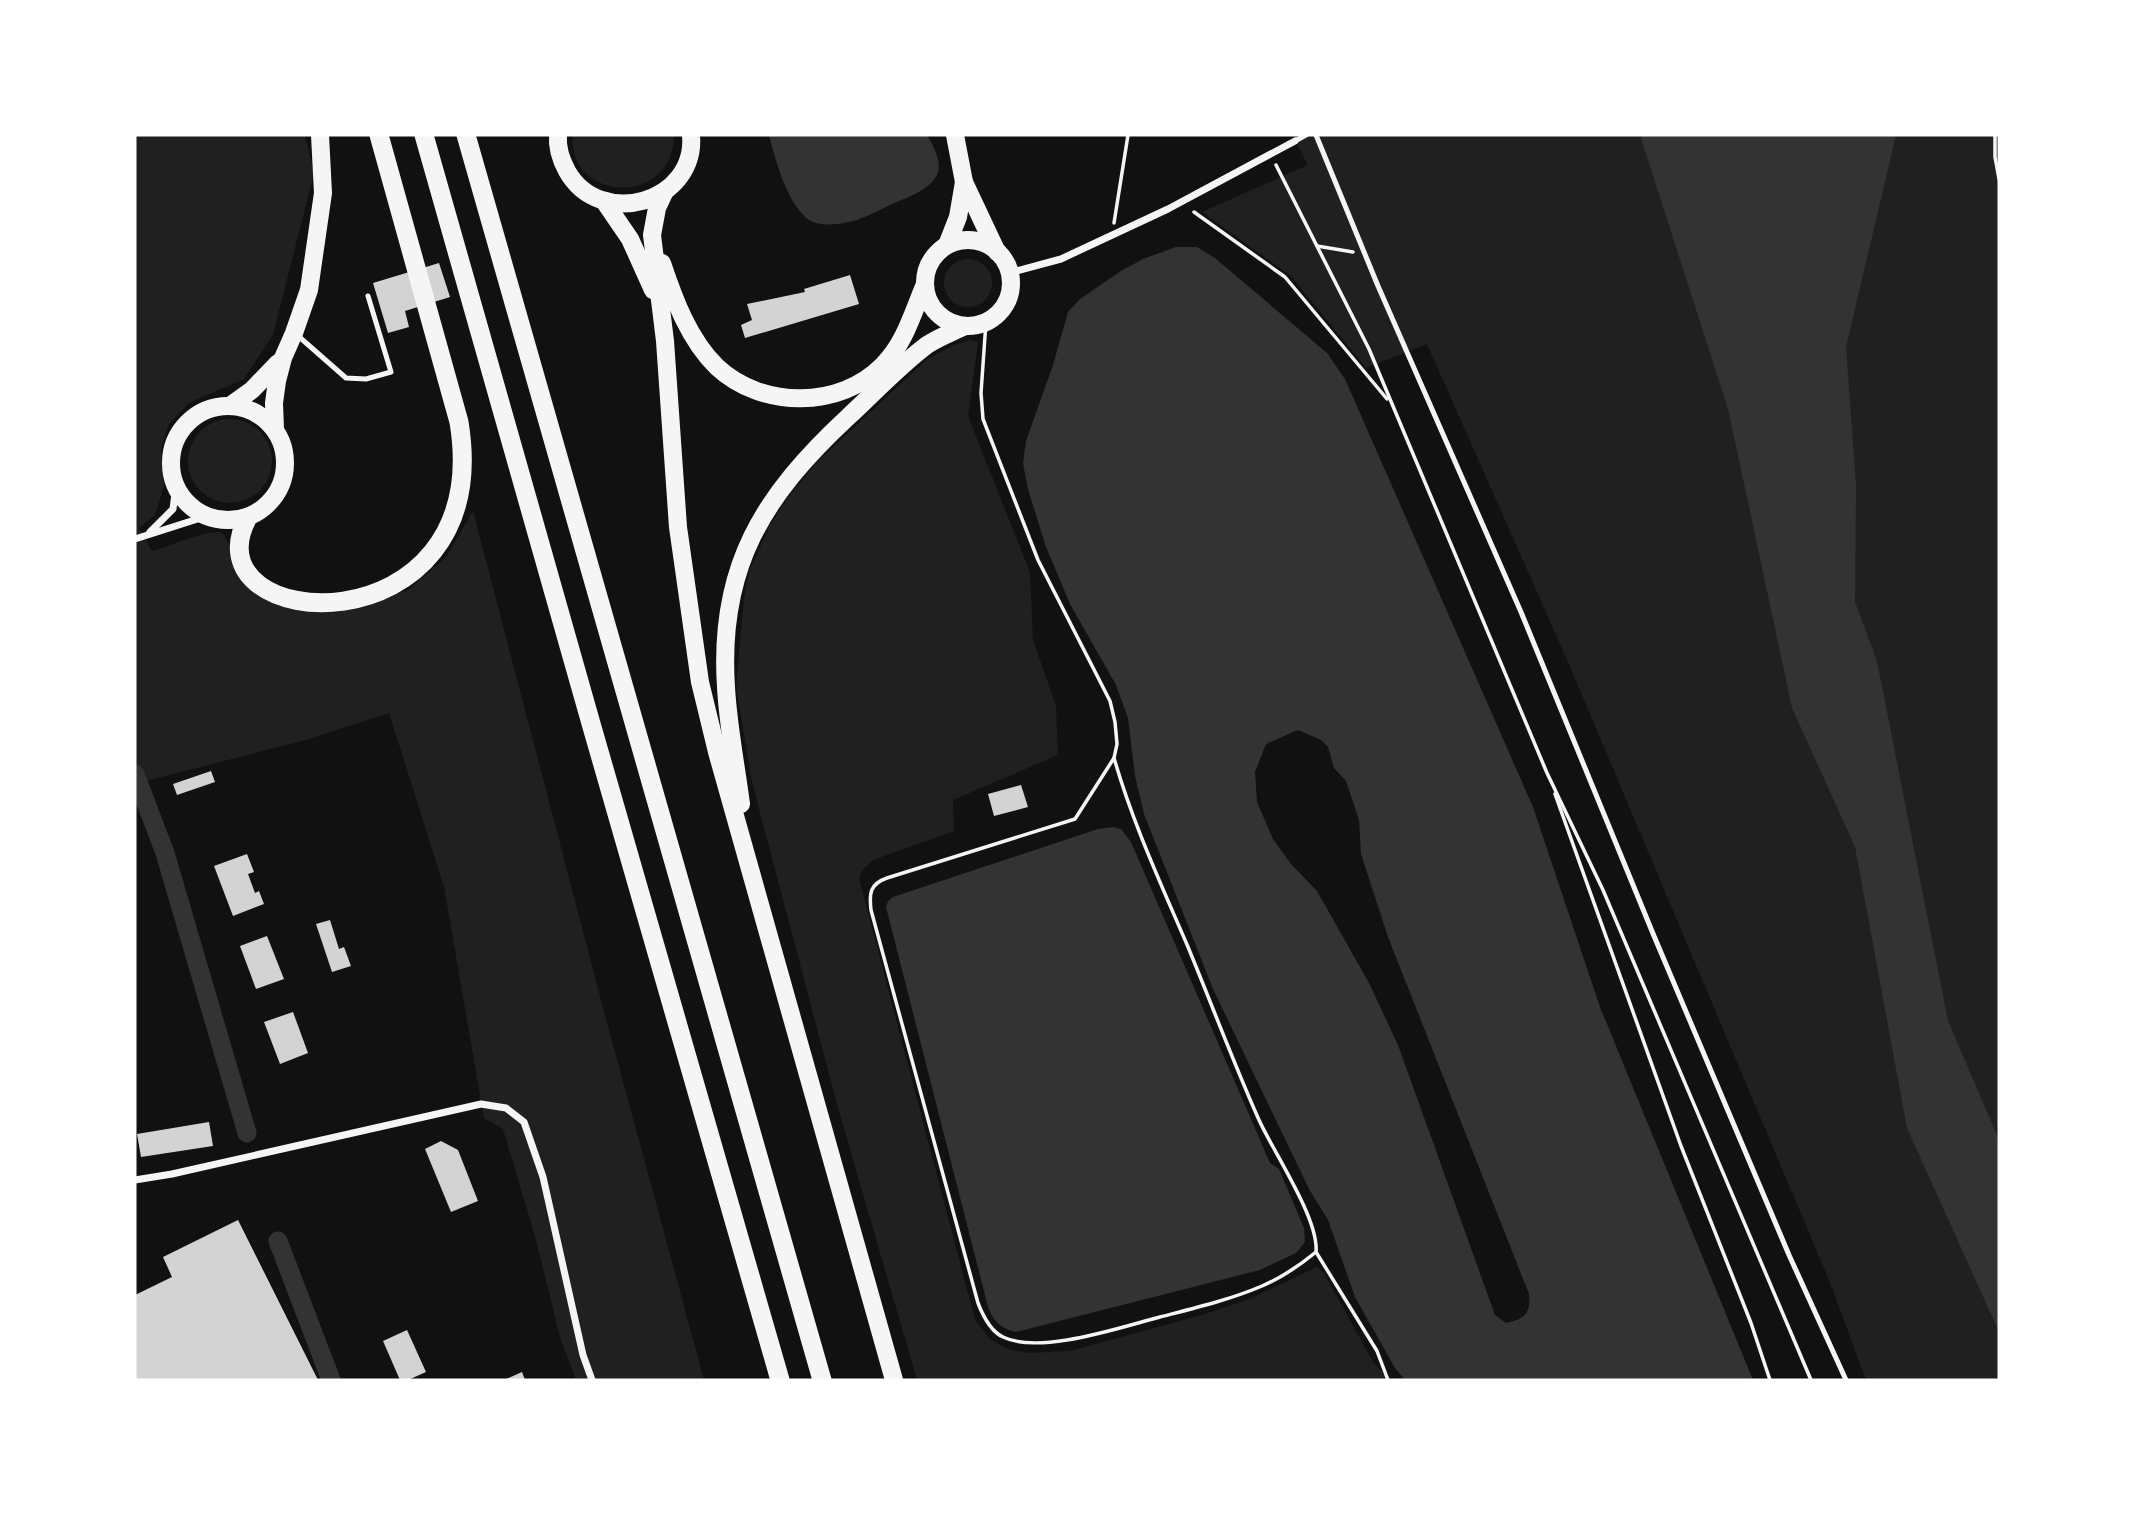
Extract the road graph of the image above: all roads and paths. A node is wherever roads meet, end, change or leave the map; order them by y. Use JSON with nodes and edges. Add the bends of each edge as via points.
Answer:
{"nodes":[{"id":1,"x":320,"y":135,"type":"edge"},
{"id":2,"x":379,"y":135,"type":"edge"},
{"id":3,"x":424,"y":135,"type":"edge"},
{"id":4,"x":466,"y":135,"type":"edge"},
{"id":5,"x":558,"y":135,"type":"edge"},
{"id":6,"x":691,"y":135,"type":"edge"},
{"id":7,"x":955,"y":135,"type":"edge"},
{"id":8,"x":1128,"y":135,"type":"edge"},
{"id":9,"x":1306,"y":135,"type":"edge"},
{"id":10,"x":1317,"y":135,"type":"edge"},
{"id":11,"x":1995,"y":135,"type":"edge"},
{"id":12,"x":1295,"y":141,"type":"joint"},
{"id":13,"x":1271,"y":155,"type":"junction"},
{"id":14,"x":1999,"y":179,"type":"edge"},
{"id":15,"x":964,"y":182,"type":"junction"},
{"id":16,"x":665,"y":191,"type":"junction"},
{"id":17,"x":604,"y":201,"type":"junction"},
{"id":18,"x":1116,"y":210,"type":"dead end"},
{"id":19,"x":1194,"y":212,"type":"dead end"},
{"id":20,"x":652,"y":235,"type":"junction"},
{"id":21,"x":947,"y":245,"type":"junction"},
{"id":22,"x":1317,"y":246,"type":"junction"},
{"id":23,"x":997,"y":252,"type":"junction"},
{"id":24,"x":1365,"y":254,"type":"junction"},
{"id":25,"x":1009,"y":272,"type":"junction"},
{"id":26,"x":925,"y":284,"type":"junction"},
{"id":27,"x":368,"y":296,"type":"dead end"},
{"id":28,"x":659,"y":304,"type":"junction"},
{"id":29,"x":986,"y":321,"type":"junction"},
{"id":30,"x":965,"y":326,"type":"junction"},
{"id":31,"x":294,"y":334,"type":"junction"},
{"id":32,"x":283,"y":358,"type":"junction"},
{"id":33,"x":1391,"y":404,"type":"junction"},
{"id":34,"x":231,"y":405,"type":"junction"},
{"id":35,"x":275,"y":429,"type":"junction"},
{"id":36,"x":176,"y":486,"type":"junction"},
{"id":37,"x":207,"y":516,"type":"junction"},
{"id":38,"x":248,"y":516,"type":"junction"},
{"id":39,"x":147,"y":535,"type":"junction"},
{"id":40,"x":135,"y":539,"type":"edge"},
{"id":41,"x":1114,"y":758,"type":"junction"},
{"id":42,"x":1547,"y":772,"type":"junction"},
{"id":43,"x":748,"y":863,"type":"junction"},
{"id":44,"x":135,"y":1180,"type":"edge"},
{"id":45,"x":1316,"y":1252,"type":"junction"},
{"id":46,"x":592,"y":1380,"type":"edge"},
{"id":47,"x":780,"y":1380,"type":"edge"},
{"id":48,"x":822,"y":1380,"type":"edge"},
{"id":49,"x":894,"y":1380,"type":"edge"},
{"id":50,"x":1388,"y":1380,"type":"edge"},
{"id":51,"x":1770,"y":1380,"type":"edge"},
{"id":52,"x":1811,"y":1380,"type":"edge"},
{"id":53,"x":1846,"y":1380,"type":"edge"}],
"edges":[{"from":1,"to":31,"type":"highway","via":[[323,193],[309,290]]},
{"from":2,"to":38,"type":"highway","via":[[459,422],[461,470],[453,512],[438,544],[410,576],[371,595],[322,604],[276,594],[249,575],[239,543]]},
{"from":3,"to":47,"type":"highway"},
{"from":4,"to":48,"type":"highway"},
{"from":5,"to":17,"type":"highway","via":[[562,161],[571,179]]},
{"from":6,"to":16,"type":"highway","via":[[688,160]]},
{"from":7,"to":15,"type":"highway"},
{"from":8,"to":18,"type":"path"},
{"from":9,"to":12,"type":"lane"},
{"from":10,"to":24,"type":"lane"},
{"from":11,"to":14,"type":"path"},
{"from":12,"to":13,"type":"street"},
{"from":13,"to":22,"type":"path"},
{"from":13,"to":25,"type":"street","via":[[1060,259]]},
{"from":15,"to":21,"type":"highway"},
{"from":15,"to":23,"type":"highway"},
{"from":16,"to":17,"type":"highway","via":[[625,205]]},
{"from":16,"to":20,"type":"highway"},
{"from":17,"to":28,"type":"highway","via":[[630,239]]},
{"from":19,"to":33,"type":"path","via":[[1285,277]]},
{"from":20,"to":26,"type":"highway","via":[[676,301],[702,349],[734,379],[777,397],[824,397],[864,380],[883,366],[908,327]]},
{"from":20,"to":28,"type":"highway"},
{"from":21,"to":23,"type":"highway","via":[[973,240]]},
{"from":21,"to":26,"type":"highway","via":[[930,262]]},
{"from":22,"to":24,"type":"path"},
{"from":22,"to":33,"type":"path"},
{"from":23,"to":25,"type":"highway"},
{"from":24,"to":53,"type":"lane"},
{"from":25,"to":29,"type":"highway","via":[[1009,296]]},
{"from":26,"to":30,"type":"highway","via":[[933,308]]},
{"from":27,"to":31,"type":"lane","via":[[391,372],[366,379],[346,378]]},
{"from":28,"to":43,"type":"highway","via":[[688,607],[700,682]]},
{"from":29,"to":30,"type":"highway"},
{"from":29,"to":41,"type":"path","via":[[983,419],[1038,560],[1110,701],[1117,744]]},
{"from":30,"to":43,"type":"highway","via":[[928,344],[813,449],[776,493],[745,549],[730,600],[725,655]]},
{"from":31,"to":32,"type":"highway"},
{"from":32,"to":34,"type":"highway"},
{"from":32,"to":35,"type":"highway","via":[[274,403]]},
{"from":33,"to":42,"type":"path"},
{"from":34,"to":35,"type":"highway","via":[[248,408]]},
{"from":34,"to":36,"type":"highway","via":[[196,415],[183,428],[170,461]]},
{"from":35,"to":38,"type":"highway","via":[[286,462],[283,480],[264,508]]},
{"from":36,"to":37,"type":"highway","via":[[192,508]]},
{"from":36,"to":39,"type":"street","via":[[173,509]]},
{"from":37,"to":38,"type":"highway","via":[[220,520]]},
{"from":37,"to":39,"type":"street"},
{"from":39,"to":40,"type":"street"},
{"from":41,"to":45,"type":"path","via":[[1128,808],[1249,1097],[1310,1219]]},
{"from":41,"to":45,"type":"path","via":[[1074,819],[887,878],[869,893],[978,1303],[1000,1336],[1016,1342],[1055,1341],[1220,1301],[1283,1277]]},
{"from":42,"to":51,"type":"path"},
{"from":42,"to":52,"type":"path","via":[[1603,890]]},
{"from":43,"to":49,"type":"highway"},
{"from":44,"to":46,"type":"street","via":[[481,1104],[506,1108],[524,1122],[543,1177]]},
{"from":45,"to":50,"type":"path","via":[[1377,1351]]}]}
